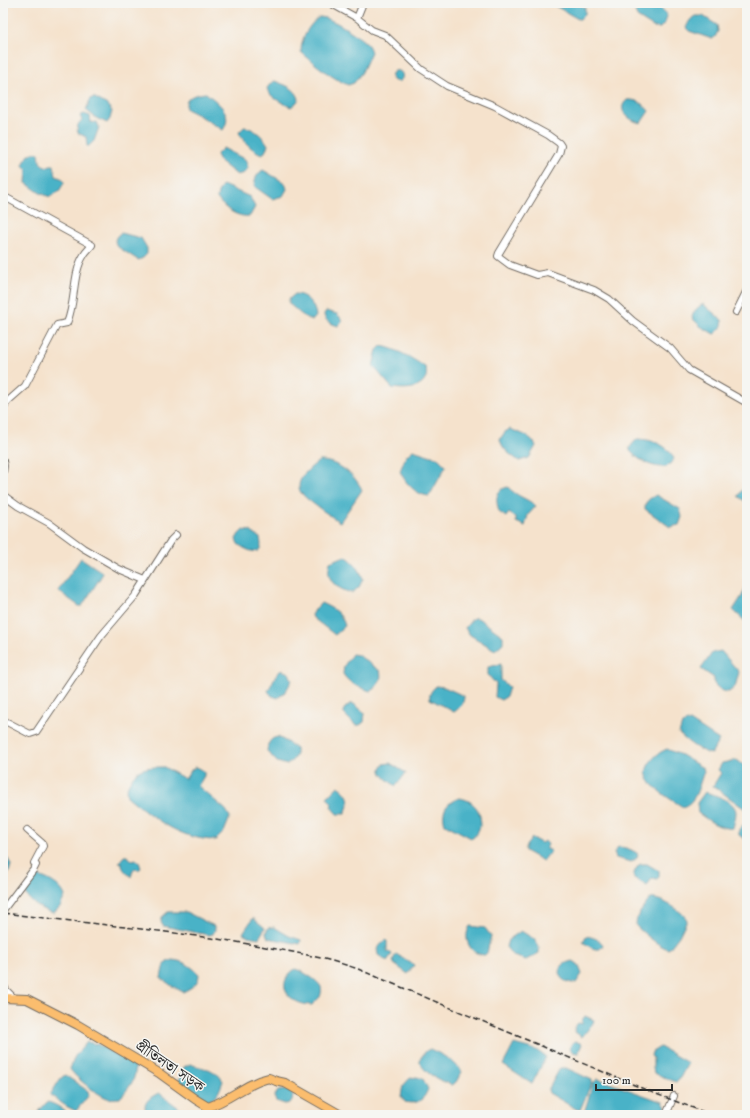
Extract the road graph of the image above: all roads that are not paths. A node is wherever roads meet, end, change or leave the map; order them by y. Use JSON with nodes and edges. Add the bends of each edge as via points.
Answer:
{"nodes":[{"id":1,"x":330,"y":3,"type":"edge"},
{"id":2,"x":363,"y":3,"type":"edge"},
{"id":3,"x":357,"y":18,"type":"junction"},
{"id":4,"x":3,"y":196,"type":"edge"},
{"id":5,"x":747,"y":290,"type":"edge"},
{"id":6,"x":736,"y":312,"type":"dead end"},
{"id":7,"x":747,"y":403,"type":"edge"},
{"id":8,"x":3,"y":408,"type":"edge"},
{"id":9,"x":3,"y":461,"type":"edge"},
{"id":10,"x":3,"y":472,"type":"edge"},
{"id":11,"x":3,"y":495,"type":"edge"},
{"id":12,"x":176,"y":535,"type":"dead end"},
{"id":13,"x":145,"y":580,"type":"junction"},
{"id":14,"x":3,"y":720,"type":"edge"},
{"id":15,"x":27,"y":830,"type":"dead end"},
{"id":16,"x":3,"y":910,"type":"edge"},
{"id":17,"x":3,"y":984,"type":"edge"},
{"id":18,"x":13,"y":997,"type":"junction"},
{"id":19,"x":3,"y":998,"type":"edge"},
{"id":20,"x":674,"y":1096,"type":"dead end"},
{"id":21,"x":208,"y":1111,"type":"edge"},
{"id":22,"x":341,"y":1115,"type":"edge"},
{"id":23,"x":666,"y":1115,"type":"edge"}],
"edges":[{"from":1,"to":3,"type":"street"},
{"from":2,"to":3,"type":"street"},
{"from":3,"to":7,"type":"street","via":[[372,30],[384,34],[422,69],[447,86],[496,106],[560,143],[559,154],[499,253],[500,258],[510,265],[537,275],[548,273],[594,290],[670,348],[688,370]]},
{"from":4,"to":8,"type":"street","via":[[92,245],[83,255],[78,270],[67,323],[57,325],[25,386]]},
{"from":5,"to":6,"type":"street"},
{"from":9,"to":10,"type":"street"},
{"from":11,"to":13,"type":"street","via":[[49,523],[83,548],[119,569]]},
{"from":12,"to":13,"type":"street"},
{"from":13,"to":14,"type":"street","via":[[136,595],[101,636],[36,732],[30,734]]},
{"from":15,"to":16,"type":"street","via":[[43,846],[34,863],[34,869]]},
{"from":17,"to":18,"type":"street"},
{"from":18,"to":19,"type":"main road","name":"প্রীতিলতা সড়ক"},
{"from":18,"to":21,"type":"main road","name":"প্রীতিলতা সড়ক","via":[[27,999],[78,1024],[159,1073]]},
{"from":20,"to":23,"type":"street"},
{"from":21,"to":22,"type":"main road","name":"প্রীতিলতা সড়ক","via":[[259,1080],[269,1078],[285,1082]]}]}
